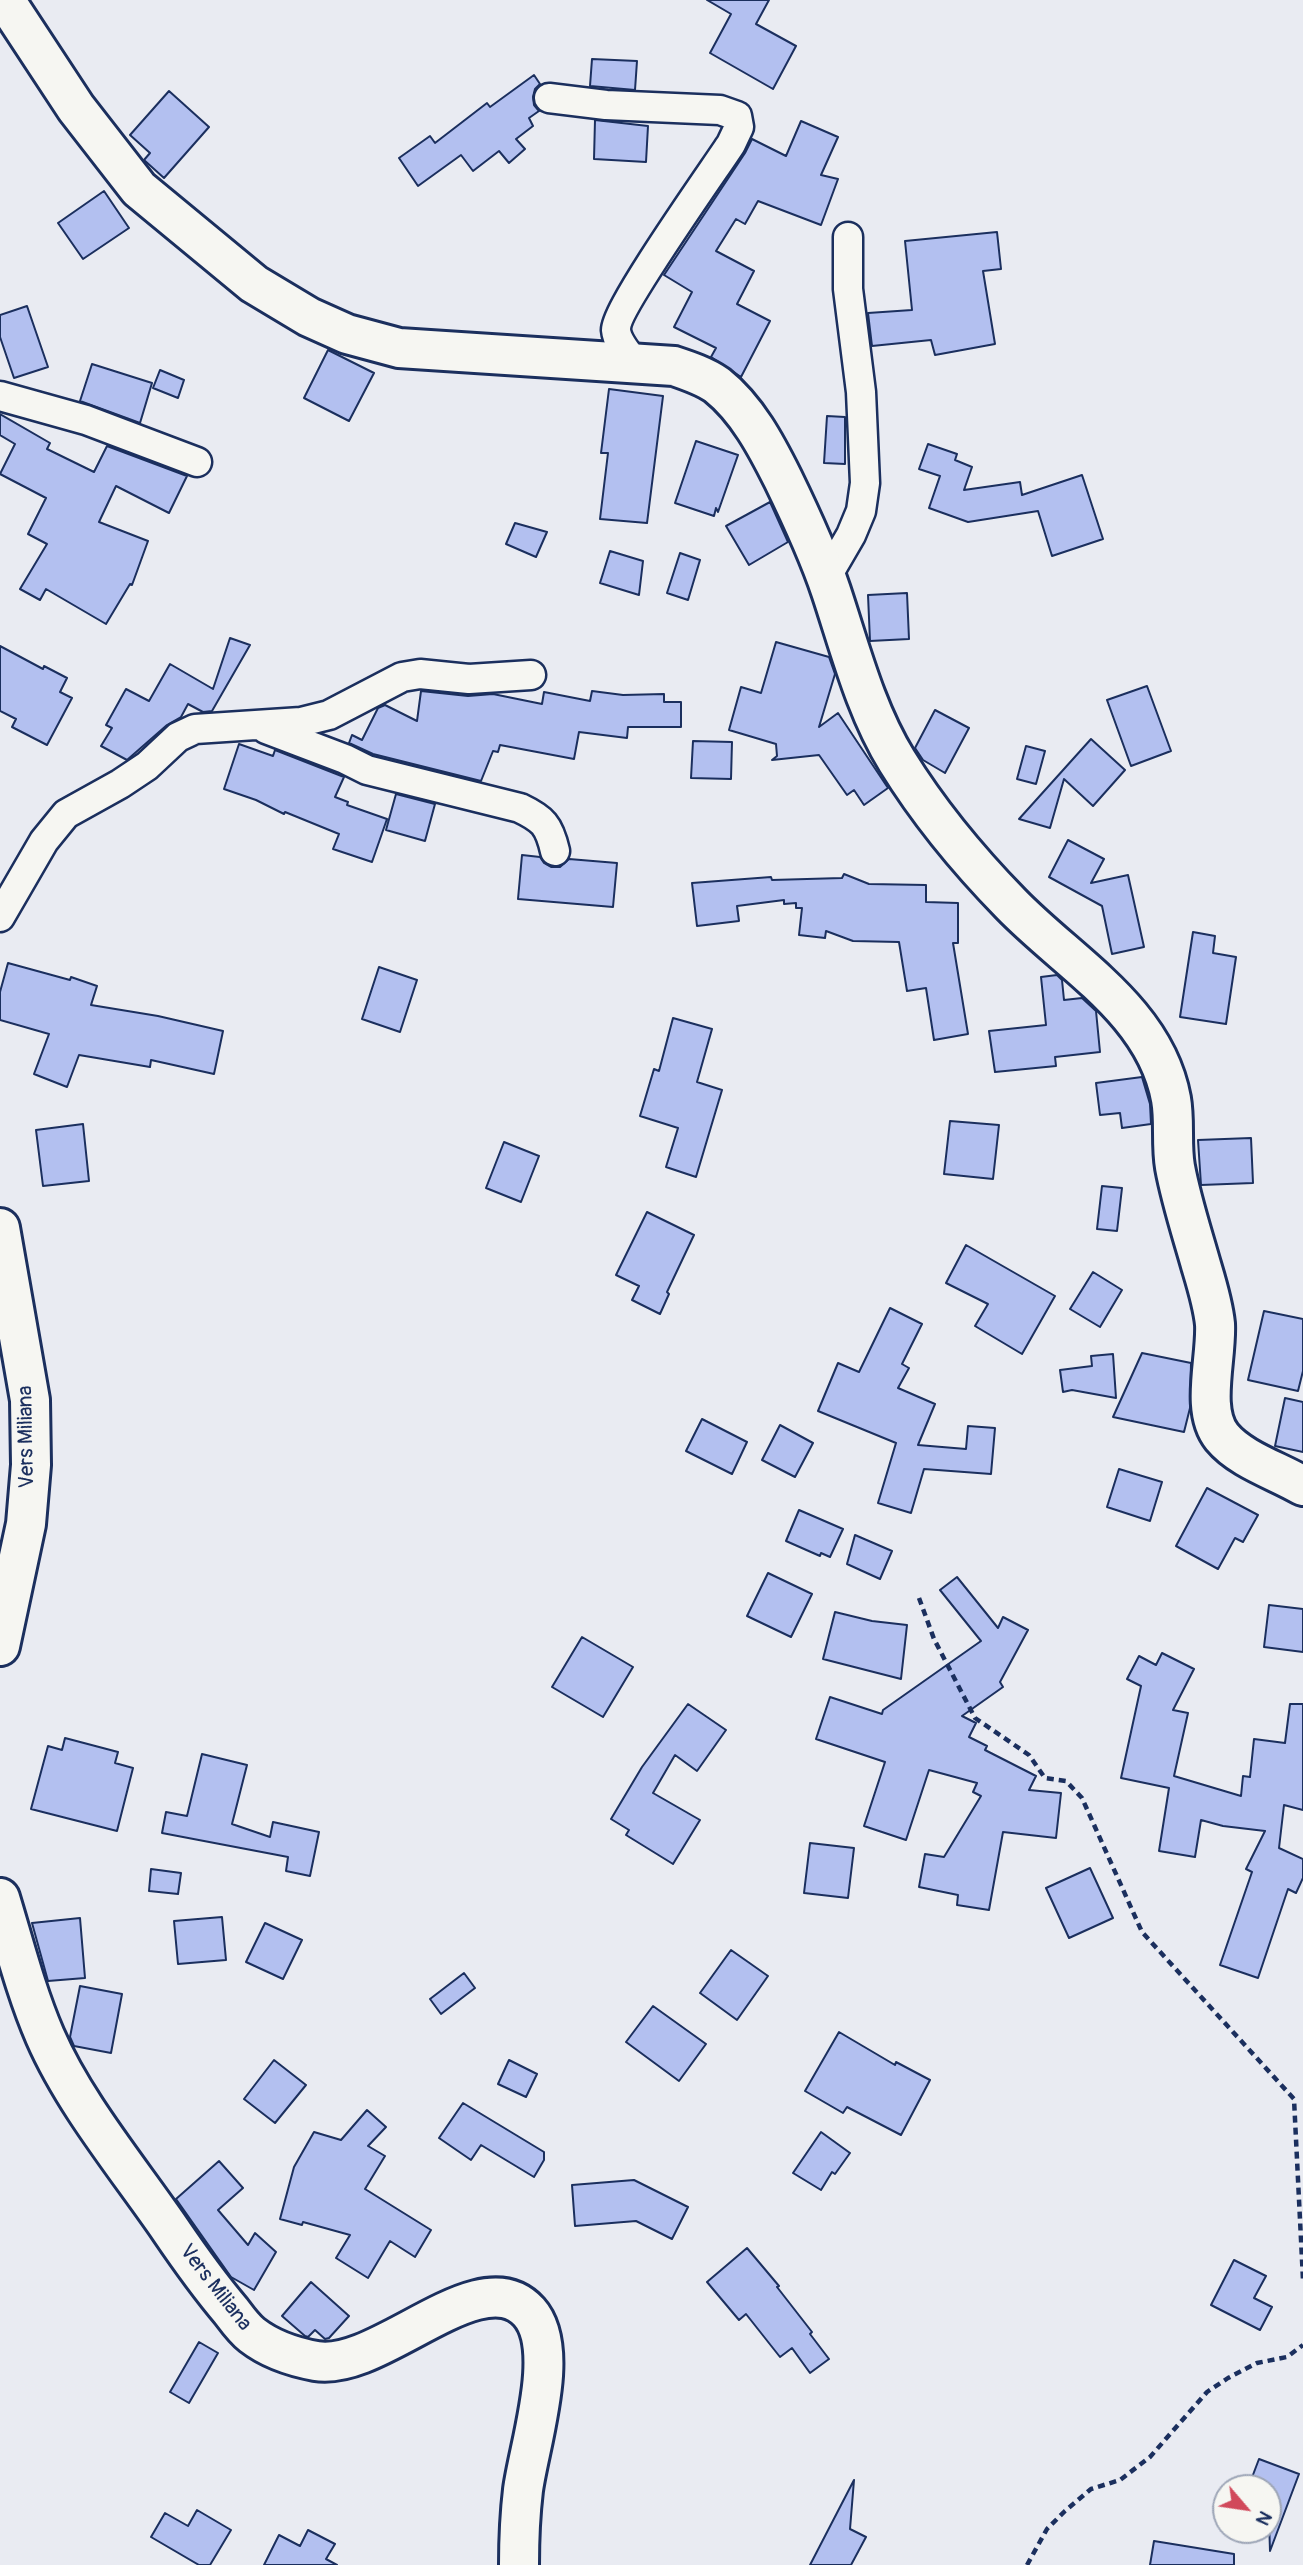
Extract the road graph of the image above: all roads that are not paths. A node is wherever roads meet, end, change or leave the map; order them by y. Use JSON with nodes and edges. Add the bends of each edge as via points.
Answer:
{"nodes":[{"id":1,"x":5,"y":0,"type":"edge"},
{"id":2,"x":549,"y":98,"type":"dead end"},
{"id":3,"x":848,"y":237,"type":"dead end"},
{"id":4,"x":635,"y":363,"type":"junction"},
{"id":5,"x":0,"y":396,"type":"edge"},
{"id":6,"x":197,"y":462,"type":"dead end"},
{"id":7,"x":826,"y":578,"type":"junction"},
{"id":8,"x":531,"y":675,"type":"dead end"},
{"id":9,"x":256,"y":725,"type":"junction"},
{"id":10,"x":555,"y":851,"type":"dead end"},
{"id":11,"x":0,"y":917,"type":"edge"},
{"id":12,"x":0,"y":1228,"type":"edge"},
{"id":13,"x":1303,"y":1486,"type":"edge"},
{"id":14,"x":0,"y":1646,"type":"edge"},
{"id":15,"x":0,"y":1898,"type":"edge"},
{"id":16,"x":519,"y":2565,"type":"edge"}],
"edges":[{"from":1,"to":4,"type":"main road","via":[[76,108],[139,189],[254,284],[309,317],[347,334],[399,348]]},
{"from":2,"to":4,"type":"street","via":[[720,110],[737,116],[739,127],[731,144],[621,316],[616,330]]},
{"from":3,"to":7,"type":"street","via":[[848,289],[861,392],[865,483],[861,511]]},
{"from":4,"to":7,"type":"main road","via":[[674,366],[699,375],[718,386],[747,416],[811,536]]},
{"from":5,"to":6,"type":"street","via":[[86,420]]},
{"from":7,"to":13,"type":"main road","via":[[874,718],[921,797],[998,890],[1133,1019],[1165,1070],[1175,1166],[1212,1301],[1213,1421],[1222,1437],[1241,1452]]},
{"from":8,"to":9,"type":"street","via":[[468,679],[411,675],[329,715]]},
{"from":9,"to":10,"type":"street","via":[[367,770],[520,808],[539,817],[550,832]]},
{"from":9,"to":11,"type":"street","via":[[195,729],[178,737],[120,785],[66,814],[44,841]]},
{"from":12,"to":14,"type":"main road","name":"Vers Miliana","via":[[30,1400],[31,1465],[26,1524]]},
{"from":15,"to":16,"type":"main road","name":"Vers Miliana","via":[[44,2034],[66,2079],[206,2281],[251,2335],[282,2353],[319,2362],[366,2354],[428,2319],[477,2300],[508,2300],[528,2312],[543,2346]]}]}
